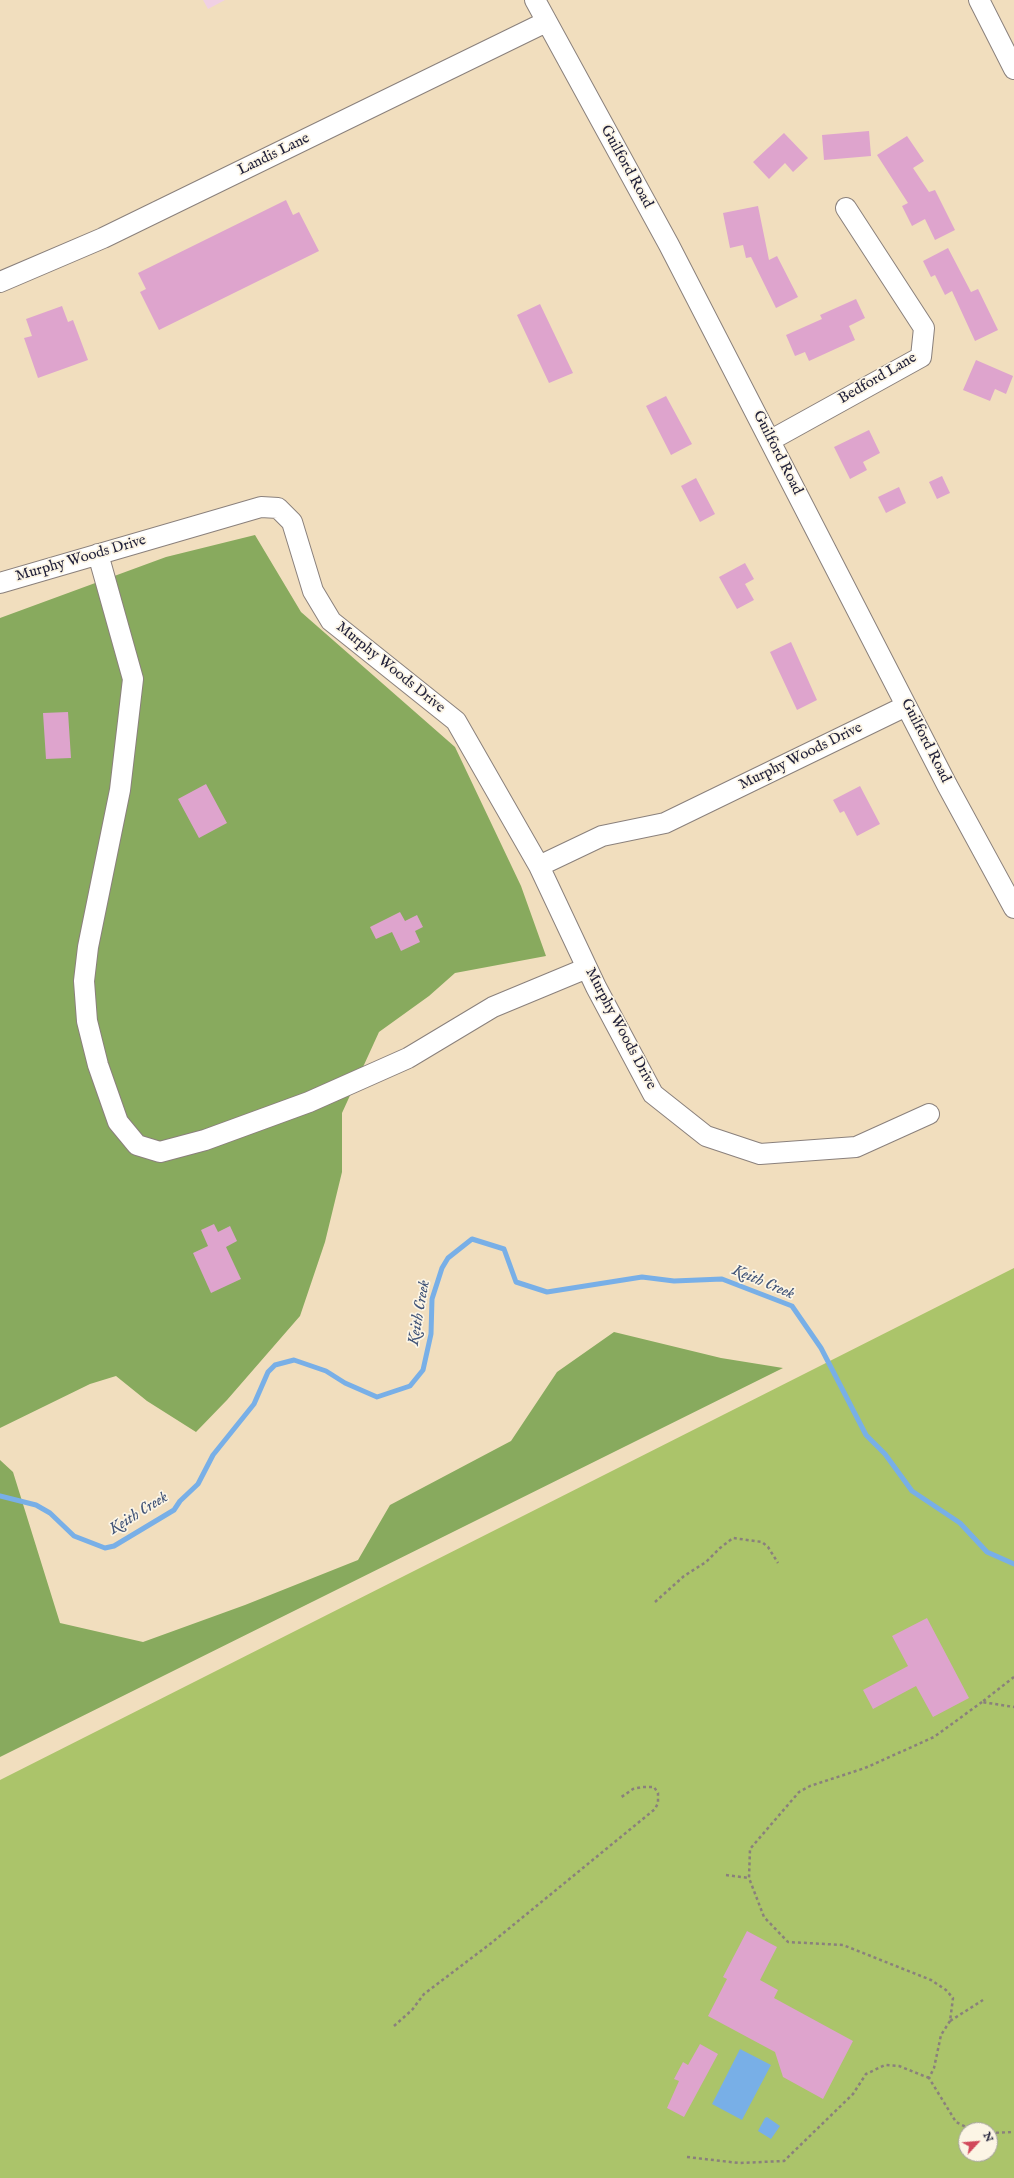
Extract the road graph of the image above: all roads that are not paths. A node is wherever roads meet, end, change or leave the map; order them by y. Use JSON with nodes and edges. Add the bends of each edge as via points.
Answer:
{"nodes":[{"id":1,"x":535,"y":0,"type":"edge"},
{"id":2,"x":979,"y":0,"type":"edge"},
{"id":3,"x":546,"y":22,"type":"junction"},
{"id":4,"x":1014,"y":69,"type":"edge"},
{"id":5,"x":846,"y":208,"type":"dead end"},
{"id":6,"x":0,"y":282,"type":"edge"},
{"id":7,"x":771,"y":440,"type":"junction"},
{"id":8,"x":98,"y":554,"type":"junction"},
{"id":9,"x":0,"y":582,"type":"edge"},
{"id":10,"x":906,"y":706,"type":"junction"},
{"id":11,"x":539,"y":866,"type":"junction"},
{"id":12,"x":1014,"y":908,"type":"edge"},
{"id":13,"x":587,"y":968,"type":"junction"},
{"id":14,"x":929,"y":1114,"type":"dead end"}],
"edges":[{"from":1,"to":3,"type":"street","name":"Guilford Road"},
{"from":2,"to":4,"type":"street"},
{"from":3,"to":6,"type":"street","name":"Landis Lane","via":[[103,238]]},
{"from":3,"to":7,"type":"street","name":"Guilford Road"},
{"from":5,"to":7,"type":"street","name":"Bedford Lane","via":[[924,328],[921,357]]},
{"from":7,"to":10,"type":"street","name":"Guilford Road"},
{"from":8,"to":9,"type":"street","name":"Murphy Woods Drive"},
{"from":8,"to":11,"type":"street","name":"Murphy Woods Drive","via":[[261,507],[278,508],[292,522],[313,591],[331,621],[456,720]]},
{"from":8,"to":13,"type":"street","via":[[133,679],[120,790],[88,947],[84,980],[87,1021],[98,1065],[118,1122],[137,1145],[160,1152],[205,1140],[309,1102],[408,1058],[493,1007]]},
{"from":10,"to":11,"type":"street","name":"Murphy Woods Drive","via":[[664,823],[602,836]]},
{"from":10,"to":12,"type":"street","name":"Guilford Road"},
{"from":11,"to":13,"type":"street","name":"Murphy Woods Drive"},
{"from":13,"to":14,"type":"street","name":"Murphy Woods Drive","via":[[653,1094],[706,1136],[760,1154],[856,1147]]}]}
